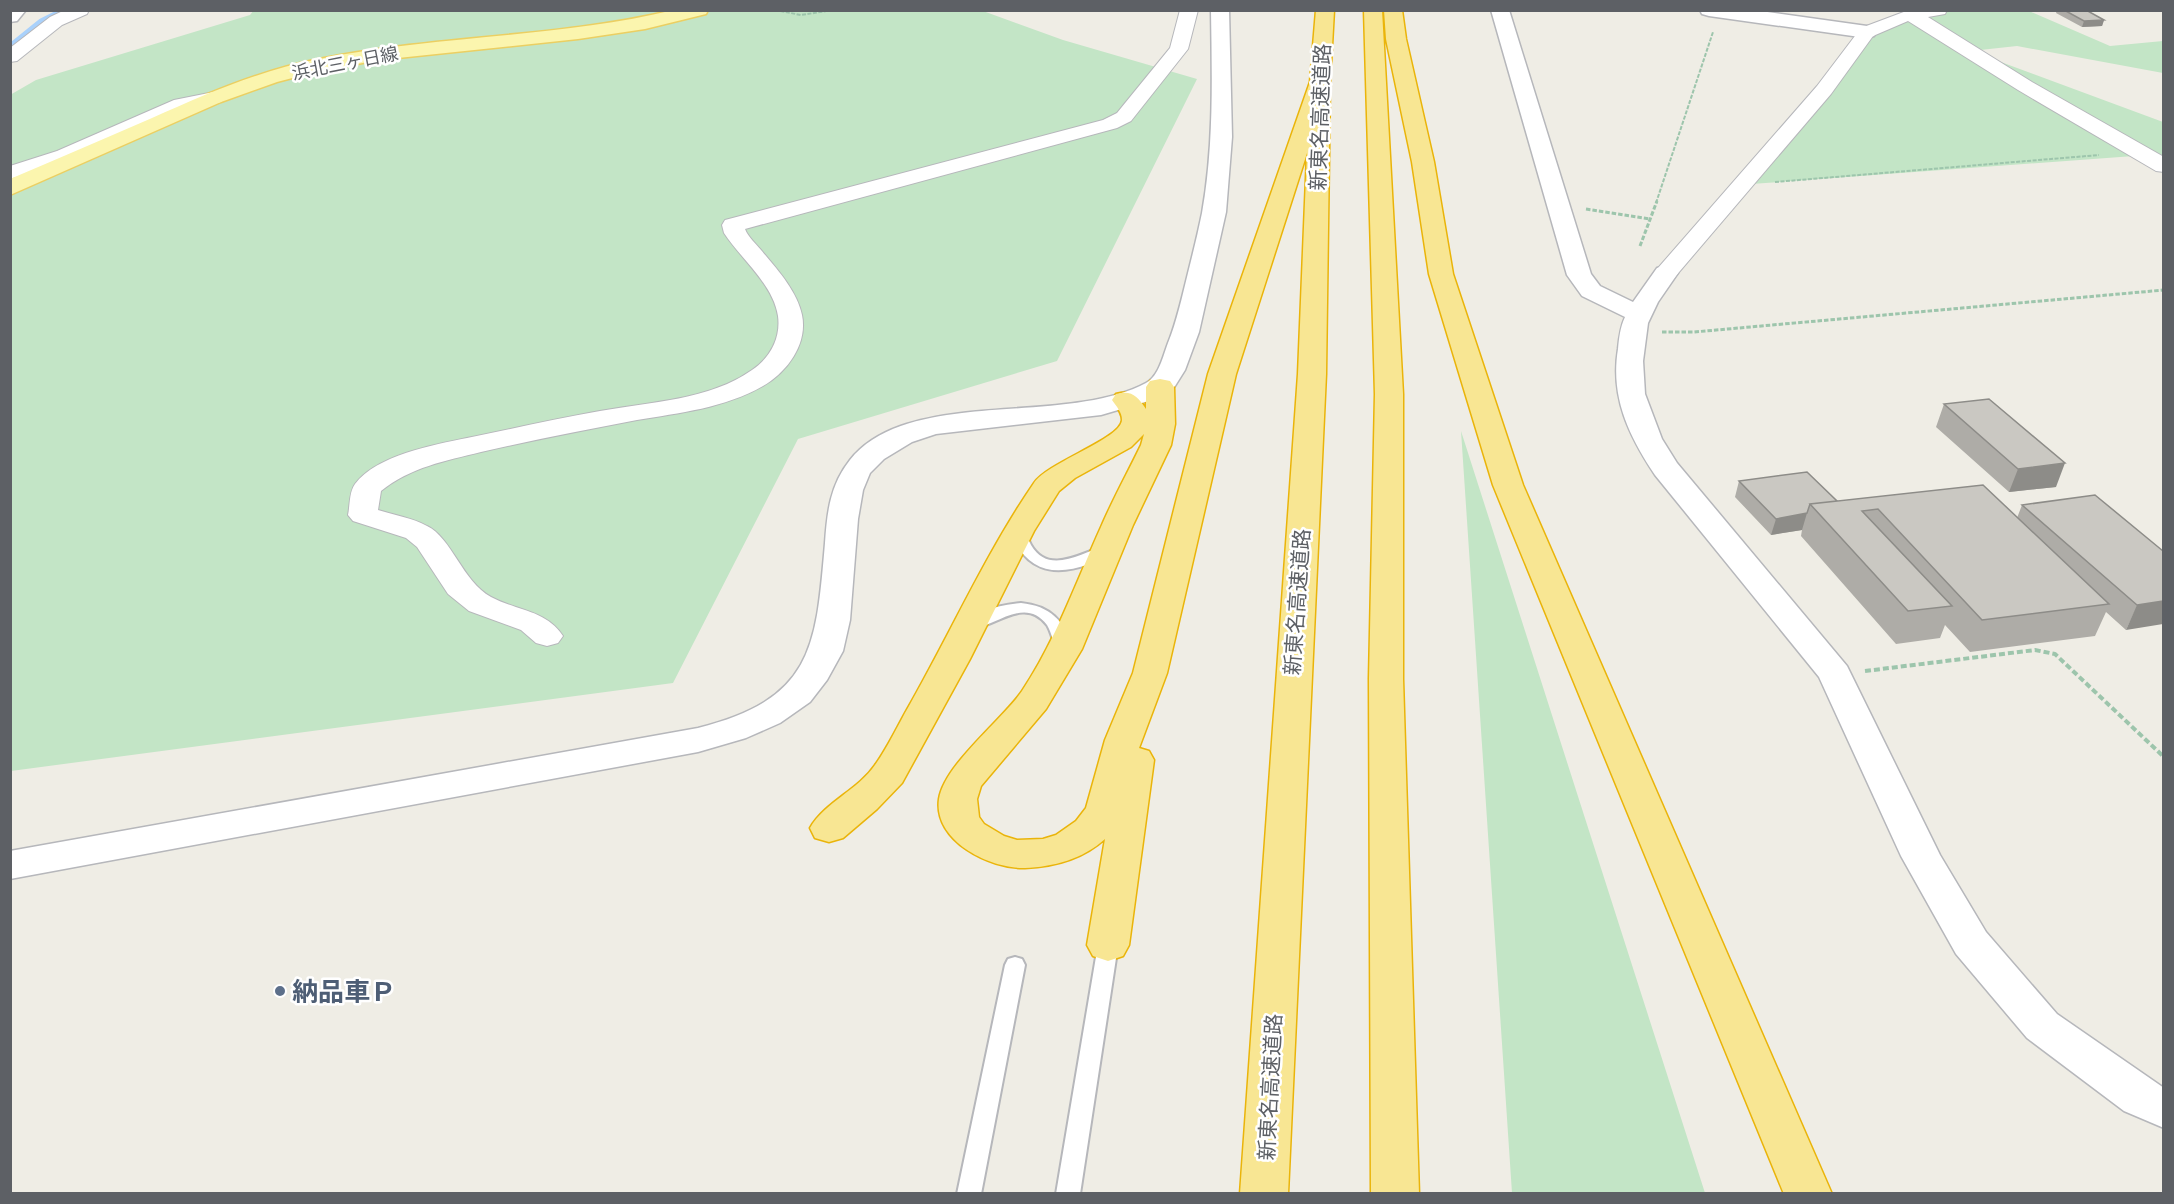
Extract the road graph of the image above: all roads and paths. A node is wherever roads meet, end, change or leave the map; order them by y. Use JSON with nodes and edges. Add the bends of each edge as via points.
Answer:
{"nodes":[{"id":1,"x":17,"y":10,"type":"edge"},
{"id":2,"x":81,"y":10,"type":"edge"},
{"id":3,"x":699,"y":10,"type":"edge"},
{"id":4,"x":775,"y":10,"type":"edge"},
{"id":5,"x":833,"y":10,"type":"edge"},
{"id":6,"x":1189,"y":10,"type":"edge"},
{"id":7,"x":1220,"y":10,"type":"edge"},
{"id":8,"x":1325,"y":10,"type":"edge"},
{"id":9,"x":1373,"y":10,"type":"edge"},
{"id":10,"x":1393,"y":10,"type":"edge"},
{"id":11,"x":1500,"y":10,"type":"edge"},
{"id":12,"x":1709,"y":10,"type":"edge"},
{"id":13,"x":1939,"y":10,"type":"edge"},
{"id":14,"x":1720,"y":11,"type":"edge"},
{"id":15,"x":1912,"y":16,"type":"junction"},
{"id":16,"x":10,"y":17,"type":"edge"},
{"id":17,"x":1867,"y":32,"type":"junction"},
{"id":18,"x":10,"y":57,"type":"edge"},
{"id":19,"x":1320,"y":82,"type":"junction"},
{"id":20,"x":214,"y":98,"type":"junction"},
{"id":21,"x":2138,"y":152,"type":"junction"},
{"id":22,"x":2163,"y":166,"type":"edge"},
{"id":23,"x":10,"y":173,"type":"edge"},
{"id":24,"x":1741,"y":185,"type":"junction"},
{"id":25,"x":10,"y":188,"type":"edge"},
{"id":26,"x":1558,"y":205,"type":"junction"},
{"id":27,"x":1650,"y":219,"type":"junction"},
{"id":28,"x":1640,"y":246,"type":"dead end"},
{"id":29,"x":1666,"y":273,"type":"joint"},
{"id":30,"x":2163,"y":290,"type":"edge"},
{"id":31,"x":1637,"y":323,"type":"junction"},
{"id":32,"x":1160,"y":387,"type":"junction"},
{"id":33,"x":1126,"y":400,"type":"junction"},
{"id":34,"x":1018,"y":531,"type":"junction"},
{"id":35,"x":1106,"y":551,"type":"junction"},
{"id":36,"x":969,"y":626,"type":"junction"},
{"id":37,"x":547,"y":636,"type":"dead end"},
{"id":38,"x":1065,"y":649,"type":"junction"},
{"id":39,"x":1150,"y":673,"type":"junction"},
{"id":40,"x":1835,"y":674,"type":"junction"},
{"id":41,"x":2163,"y":757,"type":"edge"},
{"id":42,"x":829,"y":828,"type":"dead end"},
{"id":43,"x":10,"y":865,"type":"edge"},
{"id":44,"x":1108,"y":945,"type":"joint"},
{"id":45,"x":1015,"y":965,"type":"dead end"},
{"id":46,"x":2163,"y":1109,"type":"edge"},
{"id":47,"x":969,"y":1194,"type":"edge"},
{"id":48,"x":1068,"y":1194,"type":"edge"},
{"id":49,"x":1264,"y":1194,"type":"edge"},
{"id":50,"x":1395,"y":1194,"type":"edge"},
{"id":51,"x":1808,"y":1194,"type":"edge"}],
"edges":[{"from":1,"to":16,"type":"street"},
{"from":2,"to":18,"type":"street","via":[[56,21]]},
{"from":3,"to":20,"type":"main road","name":"浜北三ヶ日線","via":[[579,33],[328,63]]},
{"from":4,"to":5,"type":"path","via":[[801,15]]},
{"from":6,"to":37,"type":"street","via":[[1179,49],[1124,117],[1110,124],[733,225],[783,297],[790,315],[791,337],[779,360],[752,382],[695,402],[511,436],[423,457],[387,472],[367,488],[363,515],[417,532],[459,587],[480,604],[532,623]]},
{"from":7,"to":32,"type":"street","via":[[1222,92],[1214,211],[1185,335]]},
{"from":8,"to":19,"type":"highway","name":"新東名高速道路"},
{"from":9,"to":50,"type":"highway","via":[[1389,394],[1386,679]]},
{"from":10,"to":51,"type":"highway","via":[[1441,274],[1508,485]]},
{"from":11,"to":26,"type":"street"},
{"from":12,"to":14,"type":"street"},
{"from":13,"to":15,"type":"street"},
{"from":14,"to":17,"type":"street"},
{"from":14,"to":27,"type":"path"},
{"from":15,"to":17,"type":"street"},
{"from":15,"to":21,"type":"street"},
{"from":17,"to":24,"type":"street","via":[[1824,90]]},
{"from":19,"to":39,"type":"highway","via":[[1222,374]]},
{"from":19,"to":49,"type":"highway","name":"新東名高速道路","via":[[1312,374]]},
{"from":20,"to":23,"type":"street","via":[[181,104],[64,155]]},
{"from":20,"to":25,"type":"main road","name":"浜北三ヶ日線"},
{"from":21,"to":22,"type":"street"},
{"from":21,"to":24,"type":"path"},
{"from":24,"to":29,"type":"street"},
{"from":26,"to":27,"type":"path"},
{"from":26,"to":31,"type":"street","via":[[1580,276],[1591,291]]},
{"from":27,"to":28,"type":"path"},
{"from":29,"to":31,"type":"street"},
{"from":30,"to":31,"type":"path","via":[[1694,332]]},
{"from":31,"to":40,"type":"street","via":[[1628,376],[1633,409],[1647,441],[1665,469]]},
{"from":32,"to":33,"type":"street"},
{"from":32,"to":35,"type":"highway","via":[[1161,424],[1156,445]]},
{"from":33,"to":34,"type":"highway","via":[[1136,421],[1132,431],[1048,485]]},
{"from":33,"to":43,"type":"street","via":[[1093,409],[939,425],[890,441],[874,453],[861,465],[847,489],[831,628],[820,665],[787,702],[757,721],[698,740]]},
{"from":34,"to":35,"type":"lane","via":[[1025,550],[1043,564],[1078,563]]},
{"from":34,"to":36,"type":"highway"},
{"from":35,"to":38,"type":"highway"},
{"from":36,"to":38,"type":"lane","via":[[999,612],[1027,609],[1049,618]]},
{"from":36,"to":42,"type":"highway","via":[[890,774]]},
{"from":38,"to":39,"type":"highway","via":[[1033,701],[964,782],[958,799],[960,818],[970,834],[991,847],[1017,854],[1043,853],[1070,845],[1090,831],[1104,811],[1123,740]]},
{"from":39,"to":44,"type":"highway"},
{"from":40,"to":41,"type":"path","via":[[2035,650],[2055,654]]},
{"from":40,"to":46,"type":"street","via":[[1921,856],[1971,943],[2042,1026],[2140,1098]]},
{"from":44,"to":48,"type":"lane"},
{"from":45,"to":47,"type":"lane"}]}
